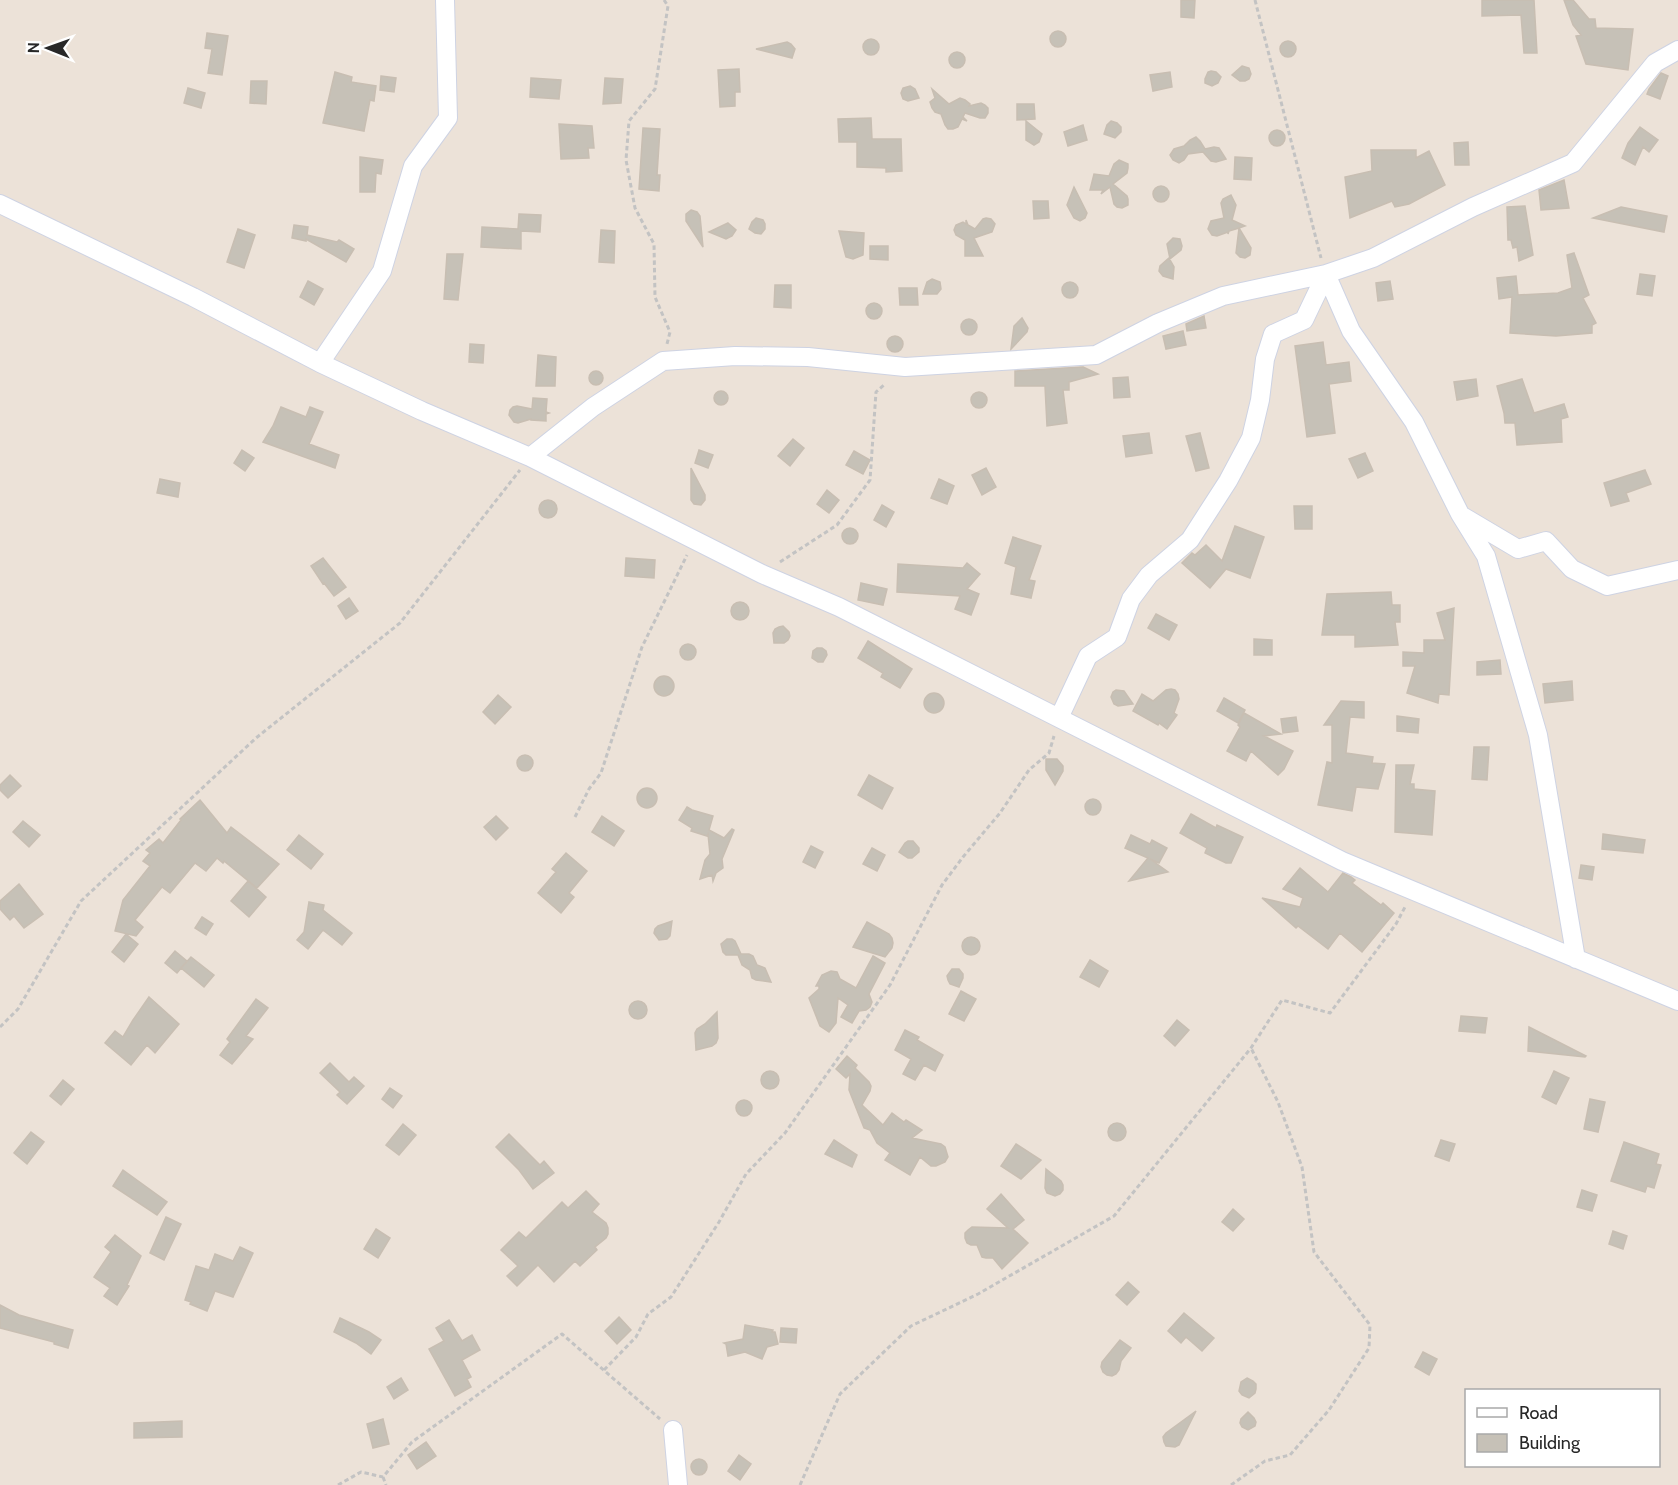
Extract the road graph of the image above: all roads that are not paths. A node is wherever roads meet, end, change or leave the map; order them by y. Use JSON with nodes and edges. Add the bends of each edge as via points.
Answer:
{"nodes":[{"id":1,"x":445,"y":0,"type":"edge"},
{"id":2,"x":1678,"y":50,"type":"edge"},
{"id":3,"x":0,"y":204,"type":"edge"},
{"id":4,"x":1326,"y":274,"type":"junction"},
{"id":5,"x":320,"y":363,"type":"junction"},
{"id":6,"x":530,"y":457,"type":"junction"},
{"id":7,"x":1460,"y":514,"type":"junction"},
{"id":8,"x":1678,"y":570,"type":"edge"},
{"id":9,"x":1059,"y":718,"type":"junction"},
{"id":10,"x":1576,"y":959,"type":"junction"},
{"id":11,"x":1678,"y":1001,"type":"edge"},
{"id":12,"x":673,"y":1430,"type":"road end"},
{"id":13,"x":678,"y":1485,"type":"edge"}],
"edges":[{"from":1,"to":5,"type":"street","via":[[448,118],[413,166],[382,271]]},
{"from":2,"to":4,"type":"street","via":[[1654,63],[1573,164],[1473,207],[1373,258]]},
{"from":3,"to":5,"type":"street"},
{"from":4,"to":6,"type":"street","via":[[1223,296],[1096,354],[905,367],[797,357],[663,361],[593,407]]},
{"from":4,"to":7,"type":"street","via":[[1351,331],[1414,422]]},
{"from":4,"to":9,"type":"street","via":[[1304,320],[1273,334],[1251,438],[1228,482],[1190,540],[1149,575],[1131,599],[1117,637],[1088,656]]},
{"from":5,"to":6,"type":"street"},
{"from":6,"to":9,"type":"street"},
{"from":7,"to":8,"type":"street","via":[[1518,549],[1546,541],[1572,569],[1607,586]]},
{"from":7,"to":10,"type":"street","via":[[1486,556],[1538,735]]},
{"from":9,"to":10,"type":"street","via":[[1342,861]]},
{"from":10,"to":11,"type":"street"},
{"from":12,"to":13,"type":"street"}]}
